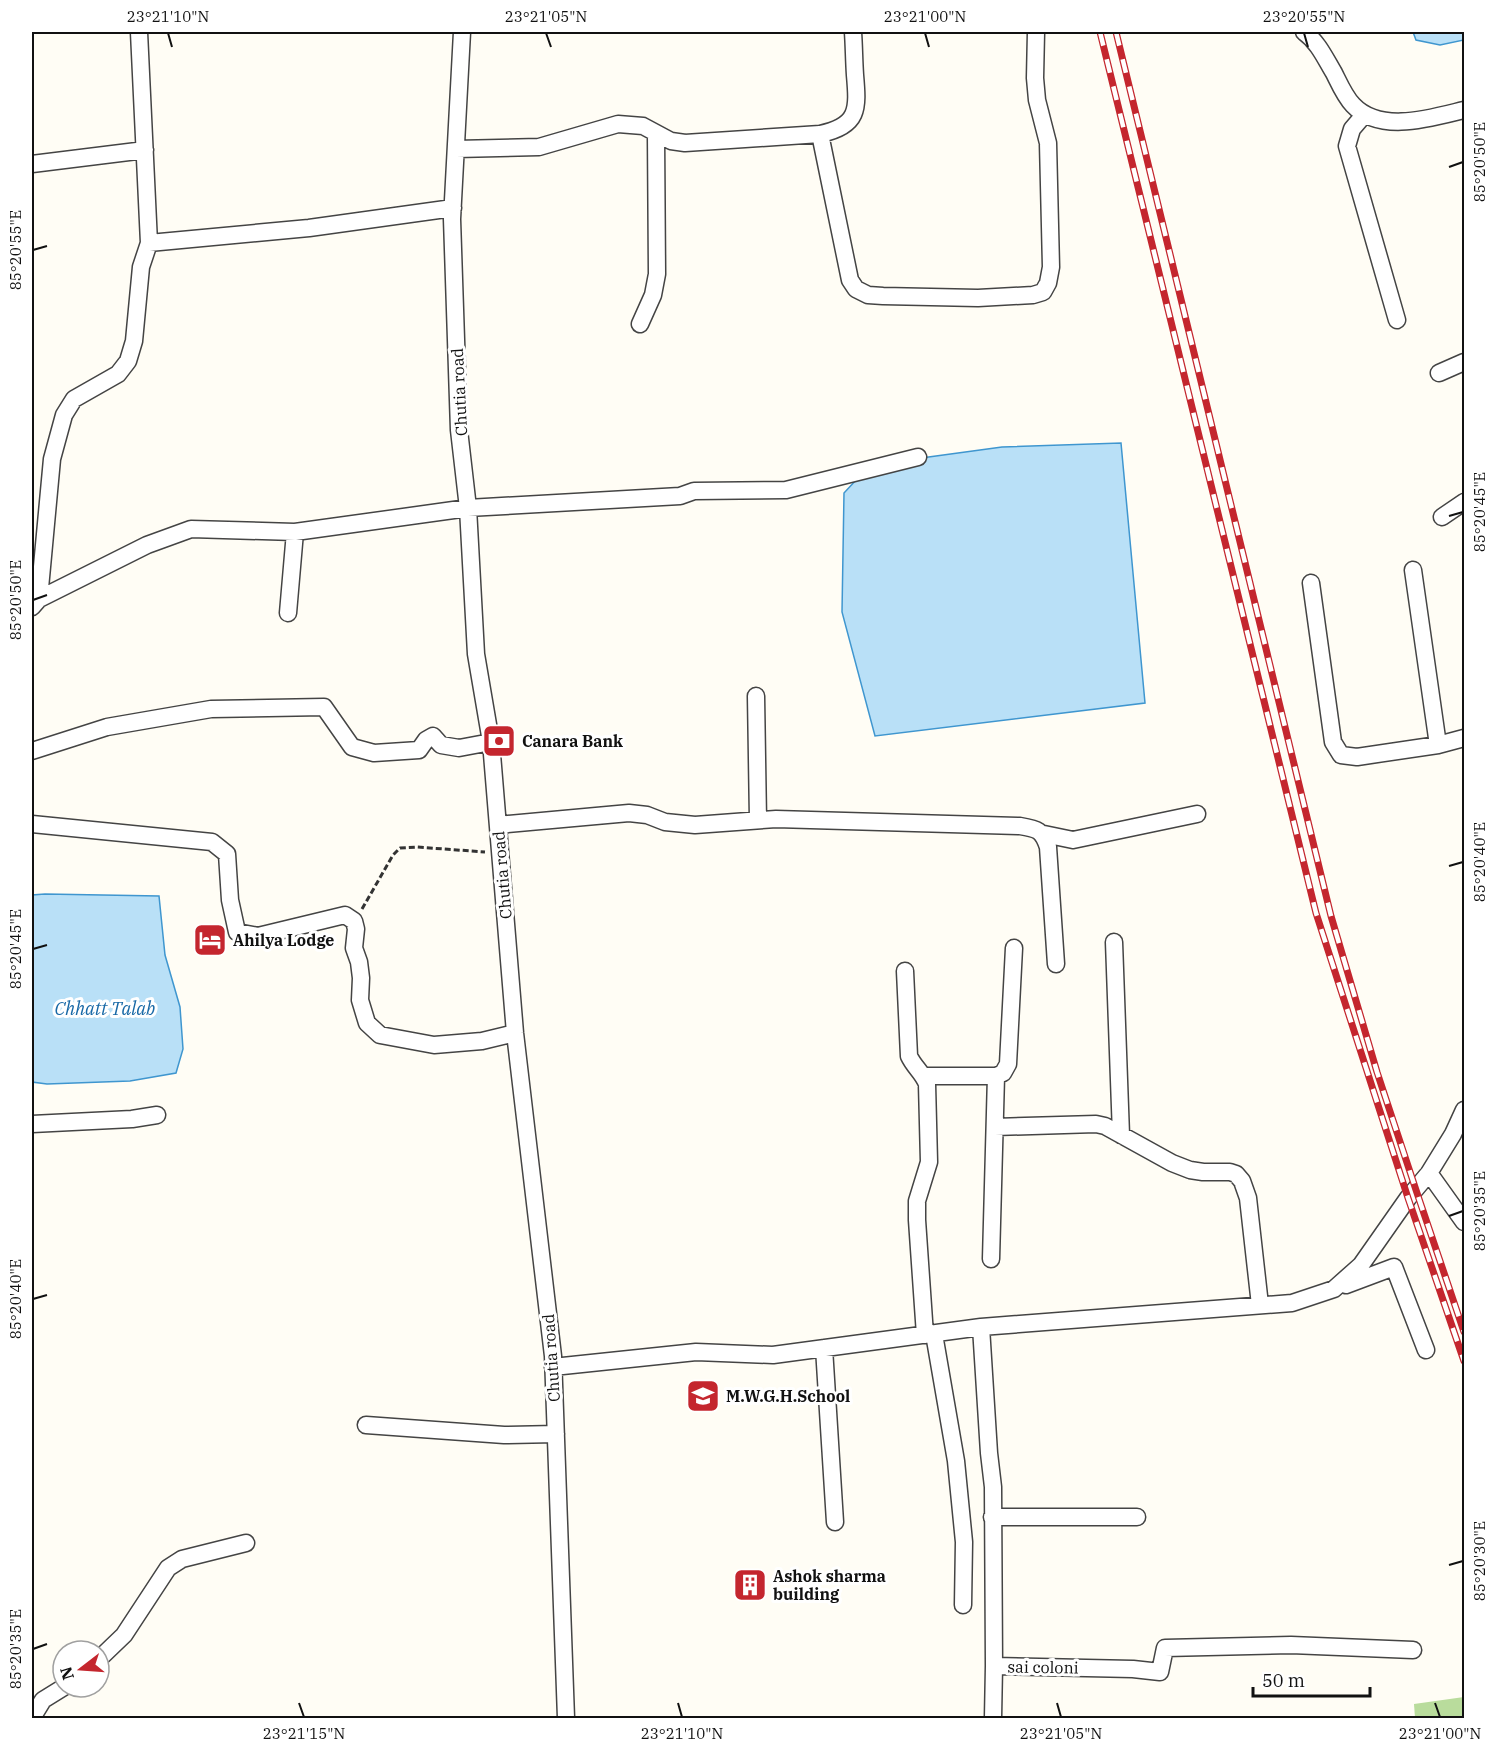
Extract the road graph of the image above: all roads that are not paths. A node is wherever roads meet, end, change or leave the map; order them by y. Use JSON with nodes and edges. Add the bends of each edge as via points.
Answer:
{"nodes":[{"id":1,"x":139,"y":32,"type":"edge"},
{"id":2,"x":462,"y":32,"type":"edge"},
{"id":3,"x":853,"y":32,"type":"edge"},
{"id":4,"x":1036,"y":32,"type":"edge"},
{"id":5,"x":1304,"y":32,"type":"edge"},
{"id":6,"x":1464,"y":110,"type":"edge"},
{"id":7,"x":1364,"y":115,"type":"junction"},
{"id":8,"x":820,"y":134,"type":"junction"},
{"id":9,"x":656,"y":135,"type":"junction"},
{"id":10,"x":456,"y":149,"type":"junction"},
{"id":11,"x":145,"y":150,"type":"junction"},
{"id":12,"x":32,"y":164,"type":"edge"},
{"id":13,"x":453,"y":208,"type":"junction"},
{"id":14,"x":149,"y":243,"type":"junction"},
{"id":15,"x":1397,"y":320,"type":"dead end"},
{"id":16,"x":640,"y":324,"type":"dead end"},
{"id":17,"x":1464,"y":362,"type":"edge"},
{"id":18,"x":1439,"y":372,"type":"dead end"},
{"id":19,"x":918,"y":457,"type":"dead end"},
{"id":20,"x":1464,"y":502,"type":"edge"},
{"id":21,"x":468,"y":508,"type":"junction"},
{"id":22,"x":1442,"y":517,"type":"dead end"},
{"id":23,"x":295,"y":532,"type":"junction"},
{"id":24,"x":1413,"y":570,"type":"dead end"},
{"id":25,"x":1311,"y":583,"type":"dead end"},
{"id":26,"x":35,"y":603,"type":"edge"},
{"id":27,"x":288,"y":613,"type":"dead end"},
{"id":28,"x":756,"y":696,"type":"dead end"},
{"id":29,"x":1464,"y":738,"type":"edge"},
{"id":30,"x":491,"y":742,"type":"junction"},
{"id":31,"x":1438,"y":746,"type":"junction"},
{"id":32,"x":32,"y":751,"type":"edge"},
{"id":33,"x":1197,"y":814,"type":"dead end"},
{"id":34,"x":758,"y":820,"type":"junction"},
{"id":35,"x":32,"y":824,"type":"edge"},
{"id":36,"x":498,"y":825,"type":"junction"},
{"id":37,"x":1044,"y":834,"type":"junction"},
{"id":38,"x":1113,"y":942,"type":"dead end"},
{"id":39,"x":1014,"y":948,"type":"dead end"},
{"id":40,"x":1056,"y":964,"type":"dead end"},
{"id":41,"x":905,"y":970,"type":"dead end"},
{"id":42,"x":515,"y":1033,"type":"junction"},
{"id":43,"x":924,"y":1076,"type":"junction"},
{"id":44,"x":996,"y":1076,"type":"junction"},
{"id":45,"x":1464,"y":1110,"type":"edge"},
{"id":46,"x":157,"y":1115,"type":"dead end"},
{"id":47,"x":32,"y":1124,"type":"edge"},
{"id":48,"x":995,"y":1127,"type":"junction"},
{"id":49,"x":1121,"y":1135,"type":"junction"},
{"id":50,"x":1428,"y":1173,"type":"junction"},
{"id":51,"x":1464,"y":1222,"type":"edge"},
{"id":52,"x":991,"y":1259,"type":"dead end"},
{"id":53,"x":1334,"y":1289,"type":"junction"},
{"id":54,"x":1260,"y":1305,"type":"junction"},
{"id":55,"x":981,"y":1327,"type":"junction"},
{"id":56,"x":929,"y":1334,"type":"junction"},
{"id":57,"x":824,"y":1348,"type":"junction"},
{"id":58,"x":1426,"y":1350,"type":"dead end"},
{"id":59,"x":553,"y":1367,"type":"junction"},
{"id":60,"x":366,"y":1425,"type":"dead end"},
{"id":61,"x":556,"y":1434,"type":"junction"},
{"id":62,"x":992,"y":1516,"type":"junction"},
{"id":63,"x":1137,"y":1517,"type":"dead end"},
{"id":64,"x":835,"y":1522,"type":"dead end"},
{"id":65,"x":246,"y":1543,"type":"dead end"},
{"id":66,"x":963,"y":1605,"type":"dead end"},
{"id":67,"x":111,"y":1647,"type":"edge"},
{"id":68,"x":1413,"y":1650,"type":"dead end"},
{"id":69,"x":994,"y":1666,"type":"junction"},
{"id":70,"x":51,"y":1696,"type":"edge"},
{"id":71,"x":32,"y":1719,"type":"edge"},
{"id":72,"x":566,"y":1719,"type":"edge"},
{"id":73,"x":993,"y":1719,"type":"edge"}],
"edges":[{"from":1,"to":11,"type":"street"},
{"from":2,"to":10,"type":"street","name":"Chutia road"},
{"from":3,"to":8,"type":"street","via":[[857,94],[854,113],[840,129]]},
{"from":4,"to":8,"type":"street","via":[[1037,100],[1050,165],[1051,267],[1043,292],[942,298],[868,295],[856,289],[850,279]]},
{"from":5,"to":7,"type":"street","via":[[1317,44],[1351,104]]},
{"from":6,"to":7,"type":"street","via":[[1409,122]]},
{"from":7,"to":15,"type":"street","via":[[1352,129],[1347,146]]},
{"from":8,"to":9,"type":"street","via":[[685,143]]},
{"from":9,"to":10,"type":"street","via":[[643,126],[618,124],[539,147]]},
{"from":9,"to":16,"type":"street","via":[[657,274]]},
{"from":10,"to":13,"type":"street","name":"Chutia road"},
{"from":11,"to":12,"type":"street"},
{"from":11,"to":14,"type":"street"},
{"from":13,"to":14,"type":"street","via":[[309,228]]},
{"from":13,"to":21,"type":"street","name":"Chutia road","via":[[459,430]]},
{"from":14,"to":26,"type":"street","via":[[141,267],[134,340],[128,361],[118,374],[74,399],[64,415],[52,459]]},
{"from":17,"to":18,"type":"street"},
{"from":19,"to":21,"type":"street","via":[[786,490],[694,491]]},
{"from":20,"to":22,"type":"street"},
{"from":21,"to":23,"type":"street"},
{"from":21,"to":30,"type":"street","name":"Chutia road","via":[[476,654]]},
{"from":23,"to":26,"type":"street","via":[[191,529],[147,545]]},
{"from":23,"to":27,"type":"street"},
{"from":24,"to":31,"type":"street"},
{"from":25,"to":31,"type":"street","via":[[1333,742],[1341,755],[1357,757]]},
{"from":28,"to":34,"type":"street"},
{"from":29,"to":31,"type":"street"},
{"from":30,"to":32,"type":"street","via":[[459,748],[441,745],[433,736],[419,750],[374,753],[352,747],[324,707],[211,709],[107,727]]},
{"from":30,"to":36,"type":"street","name":"Chutia road"},
{"from":33,"to":37,"type":"street","via":[[1073,840]]},
{"from":34,"to":36,"type":"street","via":[[695,825],[629,813]]},
{"from":34,"to":37,"type":"street","via":[[1020,826]]},
{"from":35,"to":42,"type":"street","via":[[212,842],[227,854],[237,932],[258,936],[345,915],[354,921],[356,929],[354,948],[361,978],[360,1000],[367,1023],[380,1035],[434,1045],[482,1041]]},
{"from":36,"to":42,"type":"street","name":"Chutia road"},
{"from":37,"to":40,"type":"street"},
{"from":38,"to":49,"type":"street"},
{"from":39,"to":44,"type":"street","via":[[1008,1064],[1004,1073]]},
{"from":41,"to":43,"type":"street","via":[[909,1056]]},
{"from":42,"to":59,"type":"street","name":"Chutia road"},
{"from":43,"to":44,"type":"street"},
{"from":43,"to":56,"type":"street","via":[[929,1162],[917,1201],[917,1220]]},
{"from":44,"to":48,"type":"street"},
{"from":45,"to":50,"type":"street"},
{"from":46,"to":47,"type":"street"},
{"from":48,"to":49,"type":"street","via":[[1090,1124]]},
{"from":48,"to":52,"type":"street"},
{"from":49,"to":54,"type":"street","via":[[1190,1170],[1230,1172],[1242,1181],[1248,1198]]},
{"from":50,"to":51,"type":"street"},
{"from":50,"to":53,"type":"street","via":[[1361,1265]]},
{"from":53,"to":54,"type":"street","via":[[1292,1303]]},
{"from":53,"to":58,"type":"street","via":[[1394,1267]]},
{"from":54,"to":55,"type":"street"},
{"from":55,"to":56,"type":"street"},
{"from":55,"to":62,"type":"street","name":"sai coloni"},
{"from":56,"to":57,"type":"street"},
{"from":56,"to":66,"type":"street","via":[[956,1461],[964,1542]]},
{"from":57,"to":59,"type":"street","via":[[773,1355],[696,1352]]},
{"from":57,"to":64,"type":"street"},
{"from":59,"to":61,"type":"street","name":"Chutia road"},
{"from":60,"to":61,"type":"street","via":[[504,1435]]},
{"from":61,"to":72,"type":"street","name":"Chutia road"},
{"from":62,"to":63,"type":"street"},
{"from":62,"to":69,"type":"street","name":"sai coloni"},
{"from":65,"to":67,"type":"street","via":[[182,1558],[168,1568],[124,1635]]},
{"from":68,"to":69,"type":"street","name":"sai coloni","via":[[1291,1645],[1165,1648],[1160,1672]]},
{"from":69,"to":73,"type":"street"},
{"from":70,"to":71,"type":"street"}]}
